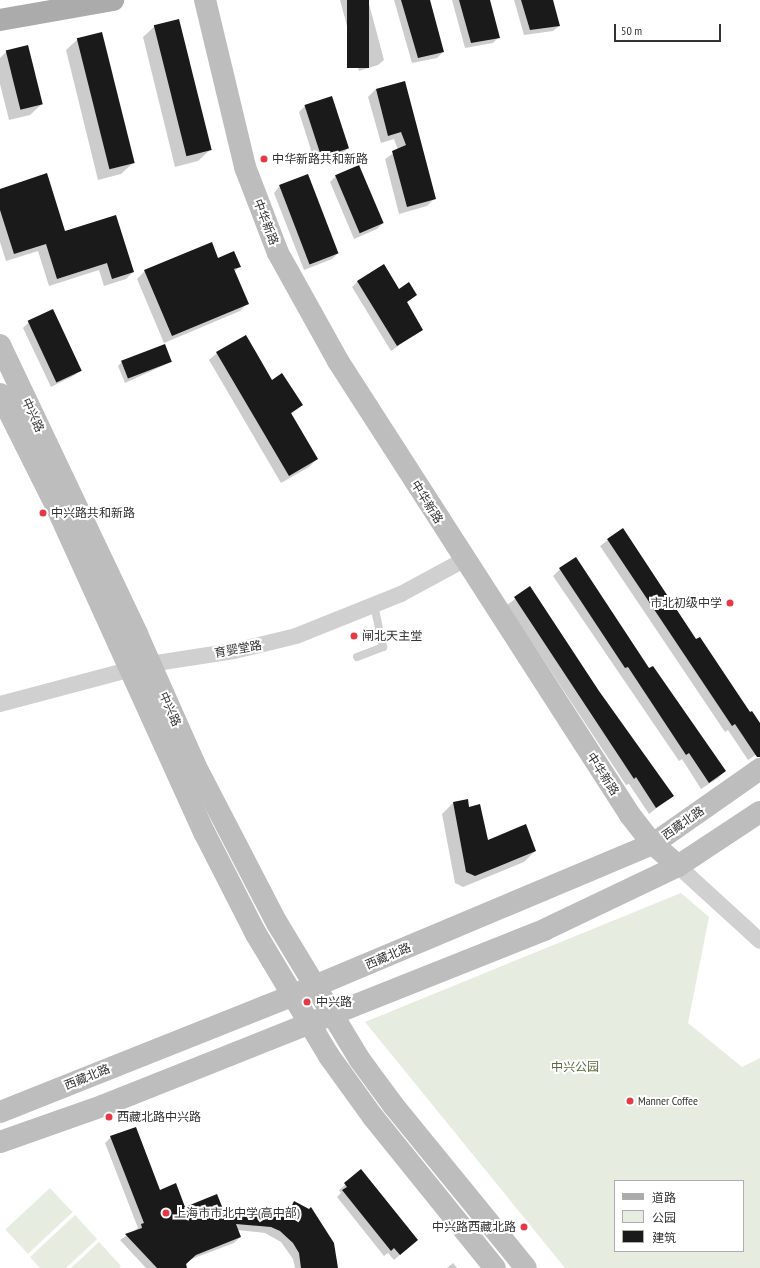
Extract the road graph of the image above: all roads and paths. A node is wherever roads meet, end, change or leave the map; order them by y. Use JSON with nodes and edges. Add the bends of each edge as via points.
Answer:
{"nodes":[{"id":1,"x":113,"y":0,"type":"edge"},
{"id":2,"x":205,"y":0,"type":"edge"},
{"id":3,"x":0,"y":20,"type":"edge"},
{"id":4,"x":0,"y":345,"type":"edge"},
{"id":5,"x":0,"y":394,"type":"edge"},
{"id":6,"x":464,"y":560,"type":"junction"},
{"id":7,"x":374,"y":605,"type":"junction"},
{"id":8,"x":357,"y":657,"type":"dead end"},
{"id":9,"x":140,"y":667,"type":"junction"},
{"id":10,"x":0,"y":704,"type":"edge"},
{"id":11,"x":760,"y":769,"type":"edge"},
{"id":12,"x":760,"y":812,"type":"edge"},
{"id":13,"x":653,"y":844,"type":"junction"},
{"id":14,"x":678,"y":866,"type":"junction"},
{"id":15,"x":760,"y":941,"type":"edge"},
{"id":16,"x":314,"y":986,"type":"junction"},
{"id":17,"x":291,"y":996,"type":"junction"},
{"id":18,"x":332,"y":1015,"type":"junction"},
{"id":19,"x":308,"y":1024,"type":"junction"},
{"id":20,"x":0,"y":1112,"type":"edge"},
{"id":21,"x":0,"y":1142,"type":"edge"},
{"id":22,"x":495,"y":1268,"type":"edge"},
{"id":23,"x":526,"y":1268,"type":"edge"}],
"edges":[{"from":1,"to":3,"type":"main road"},
{"from":2,"to":6,"type":"main road","name":"中华新路","via":[[245,167],[278,254],[338,361]]},
{"from":4,"to":9,"type":"main road","name":"中兴路"},
{"from":5,"to":9,"type":"main road","name":"中兴路"},
{"from":6,"to":7,"type":"street","name":"育婴堂路","via":[[401,594]]},
{"from":6,"to":13,"type":"main road","name":"中华新路","via":[[630,815]]},
{"from":7,"to":8,"type":"lane","via":[[382,647]]},
{"from":7,"to":9,"type":"street","name":"育婴堂路","via":[[296,636]]},
{"from":9,"to":10,"type":"street","name":"育婴堂路"},
{"from":9,"to":16,"type":"main road","name":"中兴路","via":[[196,767],[277,923]]},
{"from":9,"to":17,"type":"main road","name":"中兴路","via":[[205,834]]},
{"from":11,"to":13,"type":"main road","name":"西藏北路"},
{"from":12,"to":14,"type":"main road"},
{"from":13,"to":14,"type":"main road","name":"中华新路"},
{"from":13,"to":16,"type":"main road","name":"西藏北路"},
{"from":14,"to":15,"type":"street","name":"中华新路"},
{"from":14,"to":18,"type":"main road","via":[[546,929]]},
{"from":16,"to":17,"type":"main road","name":"西藏北路"},
{"from":16,"to":18,"type":"main road","name":"中兴路"},
{"from":17,"to":19,"type":"main road","name":"中兴路"},
{"from":17,"to":20,"type":"main road","name":"西藏北路"},
{"from":18,"to":19,"type":"main road"},
{"from":18,"to":23,"type":"main road","name":"中兴路","via":[[393,1105]]},
{"from":19,"to":21,"type":"main road","via":[[102,1106]]},
{"from":19,"to":22,"type":"main road","name":"中兴路","via":[[373,1117]]}]}
